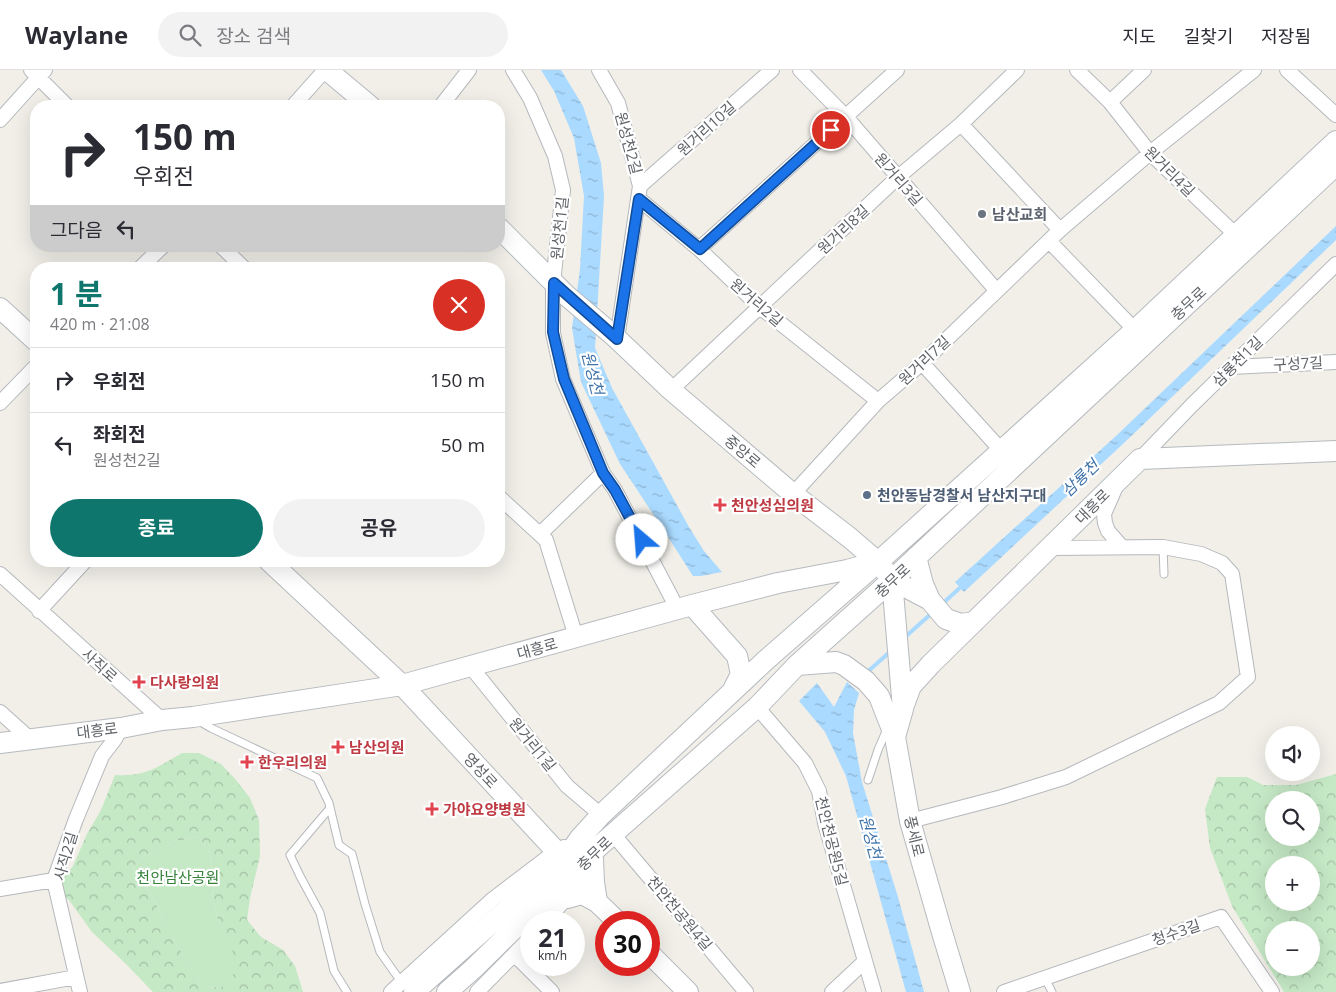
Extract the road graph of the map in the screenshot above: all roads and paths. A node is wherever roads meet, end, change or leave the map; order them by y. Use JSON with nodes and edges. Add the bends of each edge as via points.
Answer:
{"nodes":[{"id":1,"x":326,"y":70,"type":"edge"},
{"id":2,"x":469,"y":70,"type":"edge"},
{"id":3,"x":513,"y":70,"type":"edge"},
{"id":4,"x":599,"y":70,"type":"edge"},
{"id":5,"x":772,"y":70,"type":"edge"},
{"id":6,"x":800,"y":70,"type":"edge"},
{"id":7,"x":897,"y":70,"type":"edge"},
{"id":8,"x":1017,"y":70,"type":"edge"},
{"id":9,"x":1077,"y":70,"type":"edge"},
{"id":10,"x":1144,"y":70,"type":"edge"},
{"id":11,"x":1254,"y":70,"type":"edge"},
{"id":12,"x":1287,"y":70,"type":"edge"},
{"id":13,"x":38,"y":72,"type":"edge"},
{"id":14,"x":62,"y":100,"type":"edge"},
{"id":15,"x":298,"y":100,"type":"edge"},
{"id":16,"x":363,"y":100,"type":"edge"},
{"id":17,"x":446,"y":100,"type":"edge"},
{"id":18,"x":1110,"y":102,"type":"junction"},
{"id":19,"x":1336,"y":116,"type":"edge"},
{"id":20,"x":846,"y":117,"type":"junction"},
{"id":21,"x":0,"y":120,"type":"edge"},
{"id":22,"x":961,"y":124,"type":"junction"},
{"id":23,"x":1336,"y":141,"type":"edge"},
{"id":24,"x":1150,"y":153,"type":"junction"},
{"id":25,"x":1336,"y":165,"type":"edge"},
{"id":26,"x":898,"y":178,"type":"junction"},
{"id":27,"x":640,"y":193,"type":"junction"},
{"id":28,"x":1060,"y":230,"type":"junction"},
{"id":29,"x":505,"y":234,"type":"edge"},
{"id":30,"x":1236,"y":235,"type":"junction"},
{"id":31,"x":1049,"y":241,"type":"junction"},
{"id":32,"x":700,"y":249,"type":"junction"},
{"id":33,"x":157,"y":252,"type":"edge"},
{"id":34,"x":227,"y":252,"type":"edge"},
{"id":35,"x":146,"y":262,"type":"edge"},
{"id":36,"x":238,"y":262,"type":"edge"},
{"id":37,"x":1334,"y":269,"type":"edge"},
{"id":38,"x":560,"y":289,"type":"junction"},
{"id":39,"x":996,"y":290,"type":"junction"},
{"id":40,"x":760,"y":307,"type":"junction"},
{"id":41,"x":0,"y":308,"type":"edge"},
{"id":42,"x":1134,"y":330,"type":"junction"},
{"id":43,"x":30,"y":336,"type":"edge"},
{"id":44,"x":615,"y":337,"type":"junction"},
{"id":45,"x":1336,"y":362,"type":"edge"},
{"id":46,"x":922,"y":363,"type":"junction"},
{"id":47,"x":1231,"y":367,"type":"junction"},
{"id":48,"x":30,"y":372,"type":"edge"},
{"id":49,"x":671,"y":390,"type":"junction"},
{"id":50,"x":878,"y":401,"type":"junction"},
{"id":51,"x":0,"y":403,"type":"edge"},
{"id":52,"x":1001,"y":450,"type":"junction"},
{"id":53,"x":1336,"y":450,"type":"edge"},
{"id":54,"x":1140,"y":458,"type":"junction"},
{"id":55,"x":603,"y":473,"type":"junction"},
{"id":56,"x":1119,"y":480,"type":"junction"},
{"id":57,"x":793,"y":494,"type":"junction"},
{"id":58,"x":505,"y":502,"type":"edge"},
{"id":59,"x":845,"y":534,"type":"junction"},
{"id":60,"x":543,"y":537,"type":"junction"},
{"id":61,"x":1163,"y":547,"type":"junction"},
{"id":62,"x":1050,"y":548,"type":"junction"},
{"id":63,"x":1122,"y":548,"type":"junction"},
{"id":64,"x":916,"y":557,"type":"junction"},
{"id":65,"x":878,"y":562,"type":"junction"},
{"id":66,"x":79,"y":567,"type":"edge"},
{"id":67,"x":275,"y":567,"type":"edge"},
{"id":68,"x":0,"y":574,"type":"edge"},
{"id":69,"x":827,"y":574,"type":"junction"},
{"id":70,"x":1164,"y":574,"type":"dead end"},
{"id":71,"x":908,"y":582,"type":"junction"},
{"id":72,"x":684,"y":606,"type":"junction"},
{"id":73,"x":39,"y":611,"type":"junction"},
{"id":74,"x":974,"y":622,"type":"junction"},
{"id":75,"x":576,"y":637,"type":"junction"},
{"id":76,"x":796,"y":665,"type":"junction"},
{"id":77,"x":471,"y":667,"type":"junction"},
{"id":78,"x":402,"y":686,"type":"junction"},
{"id":79,"x":731,"y":693,"type":"junction"},
{"id":80,"x":757,"y":708,"type":"junction"},
{"id":81,"x":0,"y":712,"type":"edge"},
{"id":82,"x":193,"y":717,"type":"junction"},
{"id":83,"x":162,"y":720,"type":"junction"},
{"id":84,"x":896,"y":723,"type":"junction"},
{"id":85,"x":120,"y":728,"type":"junction"},
{"id":86,"x":30,"y":739,"type":"junction"},
{"id":87,"x":0,"y":743,"type":"edge"},
{"id":88,"x":868,"y":780,"type":"dead end"},
{"id":89,"x":330,"y":808,"type":"junction"},
{"id":90,"x":601,"y":816,"type":"junction"},
{"id":91,"x":910,"y":821,"type":"junction"},
{"id":92,"x":613,"y":834,"type":"junction"},
{"id":93,"x":580,"y":838,"type":"junction"},
{"id":94,"x":556,"y":851,"type":"junction"},
{"id":95,"x":595,"y":854,"type":"junction"},
{"id":96,"x":54,"y":880,"type":"junction"},
{"id":97,"x":0,"y":889,"type":"edge"},
{"id":98,"x":568,"y":898,"type":"junction"},
{"id":99,"x":597,"y":902,"type":"junction"},
{"id":100,"x":556,"y":911,"type":"edge"},
{"id":101,"x":606,"y":911,"type":"edge"},
{"id":102,"x":520,"y":949,"type":"edge"},
{"id":103,"x":514,"y":955,"type":"junction"},
{"id":104,"x":865,"y":961,"type":"junction"},
{"id":105,"x":660,"y":964,"type":"edge"},
{"id":106,"x":76,"y":977,"type":"junction"},
{"id":107,"x":1045,"y":978,"type":"junction"},
{"id":108,"x":402,"y":989,"type":"edge"},
{"id":109,"x":0,"y":991,"type":"edge"},
{"id":110,"x":80,"y":992,"type":"edge"},
{"id":111,"x":347,"y":992,"type":"edge"},
{"id":112,"x":447,"y":992,"type":"edge"},
{"id":113,"x":477,"y":992,"type":"edge"},
{"id":114,"x":552,"y":992,"type":"edge"},
{"id":115,"x":688,"y":992,"type":"edge"},
{"id":116,"x":746,"y":992,"type":"edge"},
{"id":117,"x":832,"y":992,"type":"edge"},
{"id":118,"x":874,"y":992,"type":"edge"},
{"id":119,"x":960,"y":992,"type":"edge"},
{"id":120,"x":1004,"y":992,"type":"edge"},
{"id":121,"x":1052,"y":992,"type":"edge"},
{"id":122,"x":1272,"y":992,"type":"edge"}],
"edges":[{"from":1,"to":15,"type":"street"},
{"from":1,"to":16,"type":"street"},
{"from":2,"to":17,"type":"street"},
{"from":3,"to":38,"type":"street","name":"원성천1길","via":[[530,98],[555,156],[563,190]]},
{"from":4,"to":27,"type":"street","name":"원성천2길","via":[[618,103]]},
{"from":5,"to":27,"type":"street","name":"원거리10길"},
{"from":6,"to":20,"type":"street","name":"원거리3길"},
{"from":7,"to":20,"type":"street"},
{"from":8,"to":22,"type":"street","name":"원거리8길"},
{"from":9,"to":18,"type":"street","name":"원거리4길"},
{"from":10,"to":18,"type":"street"},
{"from":11,"to":24,"type":"street","name":"원거리7길"},
{"from":12,"to":19,"type":"street"},
{"from":13,"to":14,"type":"street"},
{"from":13,"to":21,"type":"street"},
{"from":18,"to":24,"type":"street","name":"원거리4길"},
{"from":20,"to":26,"type":"street","name":"원거리3길"},
{"from":20,"to":32,"type":"street"},
{"from":22,"to":26,"type":"street","name":"원거리8길"},
{"from":22,"to":28,"type":"street"},
{"from":23,"to":30,"type":"street","name":"충무로"},
{"from":24,"to":28,"type":"street","name":"원거리7길"},
{"from":24,"to":30,"type":"street","name":"원거리4길"},
{"from":25,"to":64,"type":"street","name":"충무로"},
{"from":26,"to":39,"type":"street","name":"원거리3길"},
{"from":26,"to":40,"type":"street","name":"원거리8길"},
{"from":27,"to":32,"type":"street","name":"원거리2길"},
{"from":27,"to":44,"type":"street","name":"원성천2길"},
{"from":28,"to":31,"type":"street","name":"원거리7길"},
{"from":29,"to":38,"type":"street"},
{"from":30,"to":42,"type":"street","name":"충무로"},
{"from":31,"to":39,"type":"street","name":"원거리7길"},
{"from":31,"to":42,"type":"street"},
{"from":32,"to":40,"type":"street","name":"원거리2길"},
{"from":33,"to":35,"type":"street"},
{"from":34,"to":36,"type":"street"},
{"from":37,"to":47,"type":"street","name":"삼룡천1길"},
{"from":38,"to":44,"type":"street","name":"중앙로"},
{"from":38,"to":55,"type":"street","name":"원성천1길","via":[[553,332],[564,379]]},
{"from":39,"to":46,"type":"street","name":"원거리7길"},
{"from":40,"to":49,"type":"street","name":"원거리8길"},
{"from":40,"to":50,"type":"street","name":"원거리2길"},
{"from":41,"to":43,"type":"street"},
{"from":42,"to":52,"type":"street","name":"충무로"},
{"from":44,"to":49,"type":"street","name":"중앙로"},
{"from":45,"to":47,"type":"street","name":"구성7길"},
{"from":46,"to":50,"type":"street","name":"원거리7길"},
{"from":46,"to":52,"type":"street"},
{"from":47,"to":54,"type":"street","name":"삼룡천1길"},
{"from":48,"to":51,"type":"street"},
{"from":49,"to":57,"type":"street","name":"중앙로"},
{"from":50,"to":57,"type":"street","name":"원거리7길"},
{"from":52,"to":65,"type":"street","name":"충무로"},
{"from":53,"to":54,"type":"street"},
{"from":54,"to":56,"type":"street","name":"대흥로"},
{"from":55,"to":60,"type":"street"},
{"from":55,"to":72,"type":"street","name":"원성천1길"},
{"from":56,"to":62,"type":"street","name":"대흥로"},
{"from":56,"to":63,"type":"street","via":[[1104,514],[1108,531]]},
{"from":57,"to":59,"type":"street","name":"중앙로"},
{"from":58,"to":60,"type":"street"},
{"from":59,"to":65,"type":"street","name":"중앙로"},
{"from":59,"to":69,"type":"street","via":[[854,552],[852,559],[846,566]]},
{"from":60,"to":75,"type":"street"},
{"from":61,"to":63,"type":"street"},
{"from":61,"to":70,"type":"lane"},
{"from":61,"to":91,"type":"street","via":[[1201,554],[1222,563],[1232,574],[1248,677],[1219,703],[1066,777]]},
{"from":62,"to":63,"type":"street"},
{"from":62,"to":74,"type":"street","name":"대흥로"},
{"from":64,"to":71,"type":"street","name":"충무로"},
{"from":64,"to":71,"type":"street"},
{"from":65,"to":69,"type":"street","name":"대흥로"},
{"from":65,"to":71,"type":"street","name":"중앙로"},
{"from":65,"to":79,"type":"street","name":"충무로"},
{"from":66,"to":73,"type":"street"},
{"from":67,"to":78,"type":"street","name":"영성로"},
{"from":68,"to":73,"type":"street","name":"사직로"},
{"from":69,"to":72,"type":"street","name":"대흥로"},
{"from":71,"to":74,"type":"street","via":[[923,584],[930,600],[946,620],[961,624]]},
{"from":71,"to":76,"type":"street","name":"충무로"},
{"from":71,"to":84,"type":"street","name":"풍세로","via":[[894,603],[901,676]]},
{"from":72,"to":75,"type":"street","name":"대흥로"},
{"from":72,"to":79,"type":"street","via":[[737,656],[741,674]]},
{"from":73,"to":83,"type":"street","name":"사직로"},
{"from":74,"to":84,"type":"street","name":"대흥로","via":[[911,686]]},
{"from":75,"to":77,"type":"street","name":"대흥로"},
{"from":76,"to":80,"type":"street","name":"충무로"},
{"from":76,"to":84,"type":"street","via":[[844,664],[866,681]]},
{"from":77,"to":78,"type":"street","name":"대흥로"},
{"from":77,"to":90,"type":"street","name":"원거리1길","via":[[567,786]]},
{"from":78,"to":82,"type":"street","name":"대흥로"},
{"from":78,"to":94,"type":"street","name":"영성로"},
{"from":79,"to":90,"type":"street","name":"충무로"},
{"from":80,"to":92,"type":"street","name":"충무로"},
{"from":80,"to":104,"type":"street","name":"천안천공원5길","via":[[805,764],[820,791],[824,823]]},
{"from":81,"to":86,"type":"street"},
{"from":82,"to":83,"type":"street","name":"대흥로"},
{"from":82,"to":89,"type":"lane","via":[[317,778]]},
{"from":83,"to":85,"type":"street","name":"대흥로"},
{"from":84,"to":88,"type":"lane","via":[[878,750]]},
{"from":84,"to":91,"type":"street","name":"풍세로"},
{"from":85,"to":86,"type":"street","name":"대흥로"},
{"from":85,"to":96,"type":"street","name":"사직2길","via":[[102,756]]},
{"from":86,"to":87,"type":"street","name":"대흥로"},
{"from":89,"to":108,"type":"lane","via":[[339,845],[352,854],[380,952]]},
{"from":89,"to":111,"type":"lane","via":[[290,855],[320,913],[334,970]]},
{"from":90,"to":93,"type":"street","name":"충무로"},
{"from":91,"to":119,"type":"street","name":"풍세로"},
{"from":92,"to":95,"type":"street","name":"충무로"},
{"from":92,"to":116,"type":"street","name":"천안천공원4길"},
{"from":93,"to":94,"type":"street"},
{"from":93,"to":108,"type":"street","name":"충무로","via":[[558,864]]},
{"from":94,"to":108,"type":"street","via":[[493,899]]},
{"from":95,"to":98,"type":"street"},
{"from":95,"to":99,"type":"street"},
{"from":95,"to":112,"type":"street","name":"충무로"},
{"from":96,"to":97,"type":"street"},
{"from":96,"to":106,"type":"street","name":"사직2길"},
{"from":98,"to":99,"type":"street","via":[[582,894]]},
{"from":98,"to":100,"type":"street"},
{"from":99,"to":101,"type":"street"},
{"from":102,"to":103,"type":"street"},
{"from":103,"to":113,"type":"street"},
{"from":103,"to":114,"type":"street"},
{"from":104,"to":117,"type":"street"},
{"from":104,"to":118,"type":"street","name":"천안천공원5길"},
{"from":105,"to":115,"type":"street"},
{"from":106,"to":109,"type":"street"},
{"from":106,"to":110,"type":"street","name":"사직2길"},
{"from":107,"to":120,"type":"street","name":"청수3길"},
{"from":107,"to":121,"type":"lane"},
{"from":107,"to":122,"type":"street","name":"청수3길","via":[[1221,917]]}]}
